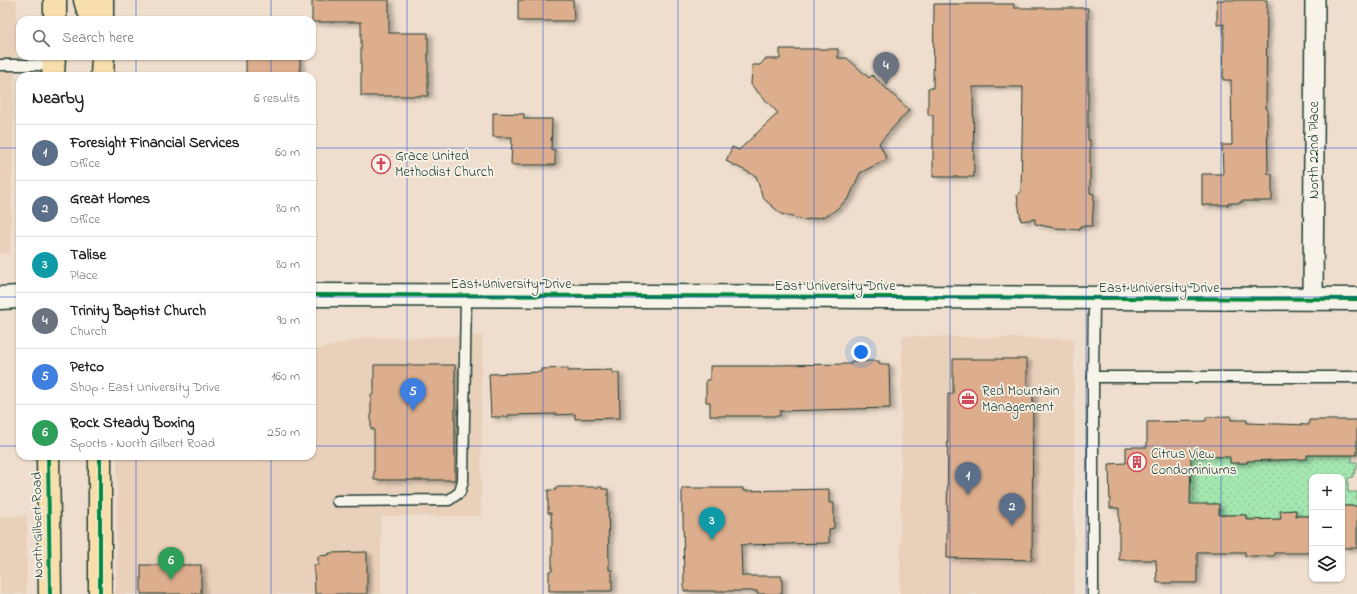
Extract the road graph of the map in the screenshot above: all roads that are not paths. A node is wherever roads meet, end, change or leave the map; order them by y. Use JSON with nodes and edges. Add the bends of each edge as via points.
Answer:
{"nodes":[{"id":1,"x":55,"y":0,"type":"edge"},
{"id":2,"x":85,"y":0,"type":"edge"},
{"id":3,"x":102,"y":0,"type":"edge"},
{"id":4,"x":1315,"y":0,"type":"edge"},
{"id":5,"x":54,"y":16,"type":"edge"},
{"id":6,"x":91,"y":16,"type":"edge"},
{"id":7,"x":102,"y":16,"type":"edge"},
{"id":8,"x":102,"y":60,"type":"edge"},
{"id":9,"x":0,"y":64,"type":"edge"},
{"id":10,"x":54,"y":66,"type":"edge"},
{"id":11,"x":102,"y":72,"type":"edge"},
{"id":12,"x":316,"y":295,"type":"edge"},
{"id":13,"x":466,"y":295,"type":"junction"},
{"id":14,"x":16,"y":297,"type":"edge"},
{"id":15,"x":0,"y":298,"type":"edge"},
{"id":16,"x":1094,"y":299,"type":"junction"},
{"id":17,"x":1357,"y":299,"type":"edge"},
{"id":18,"x":1313,"y":300,"type":"junction"},
{"id":19,"x":1093,"y":377,"type":"junction"},
{"id":20,"x":1357,"y":377,"type":"edge"},
{"id":21,"x":48,"y":460,"type":"edge"},
{"id":22,"x":100,"y":460,"type":"edge"},
{"id":23,"x":337,"y":501,"type":"dead end"},
{"id":24,"x":50,"y":594,"type":"edge"},
{"id":25,"x":100,"y":594,"type":"edge"},
{"id":26,"x":1093,"y":594,"type":"edge"}],
"edges":[{"from":1,"to":5,"type":"main road"},
{"from":2,"to":6,"type":"main road"},
{"from":3,"to":7,"type":"main road"},
{"from":4,"to":18,"type":"street","name":"North 22nd Place"},
{"from":8,"to":11,"type":"main road"},
{"from":9,"to":10,"type":"lane"},
{"from":12,"to":13,"type":"main road","name":"East University Drive"},
{"from":13,"to":16,"type":"main road","name":"East University Drive"},
{"from":13,"to":23,"type":"lane","via":[[463,480],[460,492],[449,500]]},
{"from":14,"to":15,"type":"main road"},
{"from":16,"to":18,"type":"main road","name":"East University Drive"},
{"from":16,"to":19,"type":"lane"},
{"from":17,"to":18,"type":"main road","name":"East University Drive"},
{"from":19,"to":20,"type":"lane"},
{"from":19,"to":26,"type":"lane"},
{"from":21,"to":24,"type":"main road","name":"North Gilbert Road"},
{"from":22,"to":25,"type":"main road"}]}
